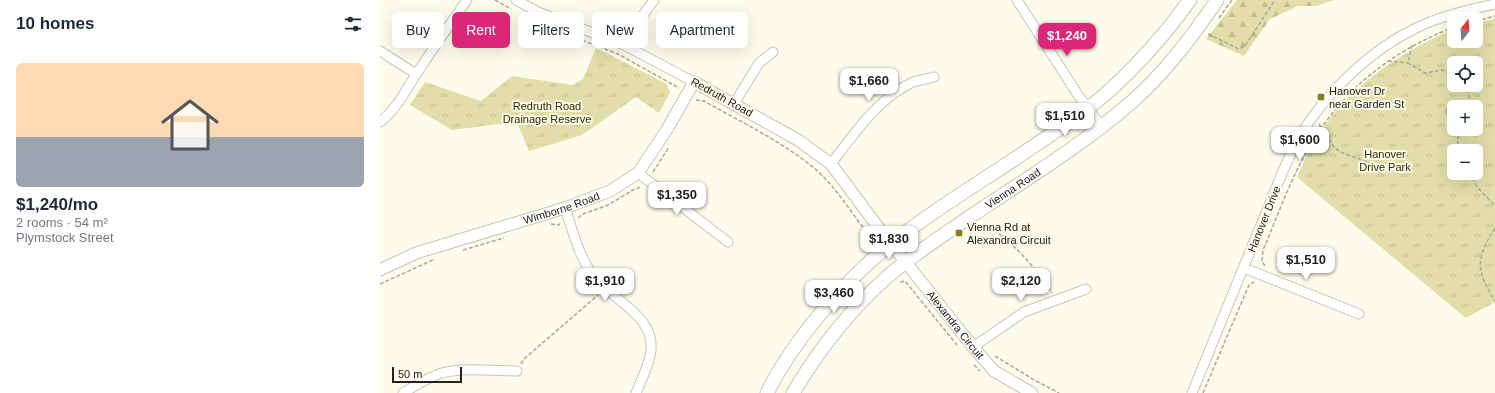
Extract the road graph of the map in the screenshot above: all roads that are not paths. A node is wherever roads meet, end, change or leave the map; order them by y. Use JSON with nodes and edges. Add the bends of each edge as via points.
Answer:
{"nodes":[{"id":1,"x":467,"y":0,"type":"edge"},
{"id":2,"x":516,"y":0,"type":"edge"},
{"id":3,"x":654,"y":0,"type":"edge"},
{"id":4,"x":1018,"y":0,"type":"edge"},
{"id":5,"x":1190,"y":0,"type":"edge"},
{"id":6,"x":1217,"y":0,"type":"edge"},
{"id":7,"x":1495,"y":4,"type":"edge"},
{"id":8,"x":645,"y":12,"type":"edge"},
{"id":9,"x":592,"y":33,"type":"edge"},
{"id":10,"x":628,"y":48,"type":"edge"},
{"id":11,"x":380,"y":51,"type":"edge"},
{"id":12,"x":773,"y":52,"type":"dead end"},
{"id":13,"x":416,"y":74,"type":"junction"},
{"id":14,"x":934,"y":77,"type":"dead end"},
{"id":15,"x":691,"y":87,"type":"junction"},
{"id":16,"x":734,"y":104,"type":"junction"},
{"id":17,"x":1088,"y":108,"type":"junction"},
{"id":18,"x":380,"y":122,"type":"edge"},
{"id":19,"x":1101,"y":126,"type":"junction"},
{"id":20,"x":831,"y":164,"type":"junction"},
{"id":21,"x":638,"y":173,"type":"junction"},
{"id":22,"x":565,"y":208,"type":"junction"},
{"id":23,"x":728,"y":242,"type":"dead end"},
{"id":24,"x":891,"y":244,"type":"junction"},
{"id":25,"x":906,"y":262,"type":"junction"},
{"id":26,"x":1244,"y":268,"type":"junction"},
{"id":27,"x":380,"y":270,"type":"edge"},
{"id":28,"x":1086,"y":289,"type":"dead end"},
{"id":29,"x":1359,"y":314,"type":"dead end"},
{"id":30,"x":972,"y":347,"type":"junction"},
{"id":31,"x":517,"y":371,"type":"road end"},
{"id":32,"x":403,"y":393,"type":"edge"},
{"id":33,"x":636,"y":393,"type":"edge"},
{"id":34,"x":767,"y":393,"type":"edge"},
{"id":35,"x":793,"y":393,"type":"edge"},
{"id":36,"x":1031,"y":393,"type":"edge"},
{"id":37,"x":1192,"y":393,"type":"edge"}],
"edges":[{"from":1,"to":13,"type":"street"},
{"from":2,"to":9,"type":"street","name":"Redruth Road","via":[[538,12]]},
{"from":3,"to":8,"type":"street"},
{"from":4,"to":17,"type":"street"},
{"from":5,"to":17,"type":"main road","via":[[1159,41],[1134,68]]},
{"from":6,"to":19,"type":"main road","name":"Vienna Road","via":[[1199,28],[1162,72],[1134,100]]},
{"from":7,"to":26,"type":"street","name":"Hanover Drive","via":[[1442,18],[1416,28],[1396,40],[1344,81],[1299,138]]},
{"from":10,"to":15,"type":"street","name":"Redruth Road"},
{"from":11,"to":13,"type":"street"},
{"from":12,"to":16,"type":"street","via":[[759,64]]},
{"from":13,"to":18,"type":"street","via":[[390,114]]},
{"from":14,"to":20,"type":"street","via":[[914,82],[892,95],[874,111]]},
{"from":15,"to":16,"type":"street","name":"Redruth Road"},
{"from":15,"to":21,"type":"street","name":"Wimborne Road"},
{"from":16,"to":20,"type":"street","name":"Redruth Road","via":[[798,140]]},
{"from":17,"to":19,"type":"street"},
{"from":17,"to":24,"type":"main road"},
{"from":19,"to":25,"type":"main road","name":"Vienna Road"},
{"from":20,"to":24,"type":"street","name":"Redruth Road"},
{"from":21,"to":22,"type":"street","name":"Wimborne Road","via":[[610,191]]},
{"from":21,"to":23,"type":"street"},
{"from":22,"to":27,"type":"street","name":"Wimborne Road","via":[[416,253]]},
{"from":22,"to":33,"type":"street","via":[[584,262],[605,289],[643,320],[651,337],[651,355]]},
{"from":24,"to":25,"type":"street","name":"Alexandra Circuit"},
{"from":24,"to":34,"type":"main road","via":[[841,290],[820,315],[795,348]]},
{"from":25,"to":30,"type":"street","name":"Alexandra Circuit"},
{"from":25,"to":35,"type":"main road","name":"Vienna Road","via":[[872,291],[831,337]]},
{"from":26,"to":29,"type":"street"},
{"from":26,"to":37,"type":"street","name":"Hanover Drive"},
{"from":28,"to":30,"type":"street","via":[[1024,312]]},
{"from":30,"to":36,"type":"street","name":"Alexandra Circuit","via":[[994,371]]},
{"from":31,"to":32,"type":"street","via":[[460,370],[441,374]]}]}
